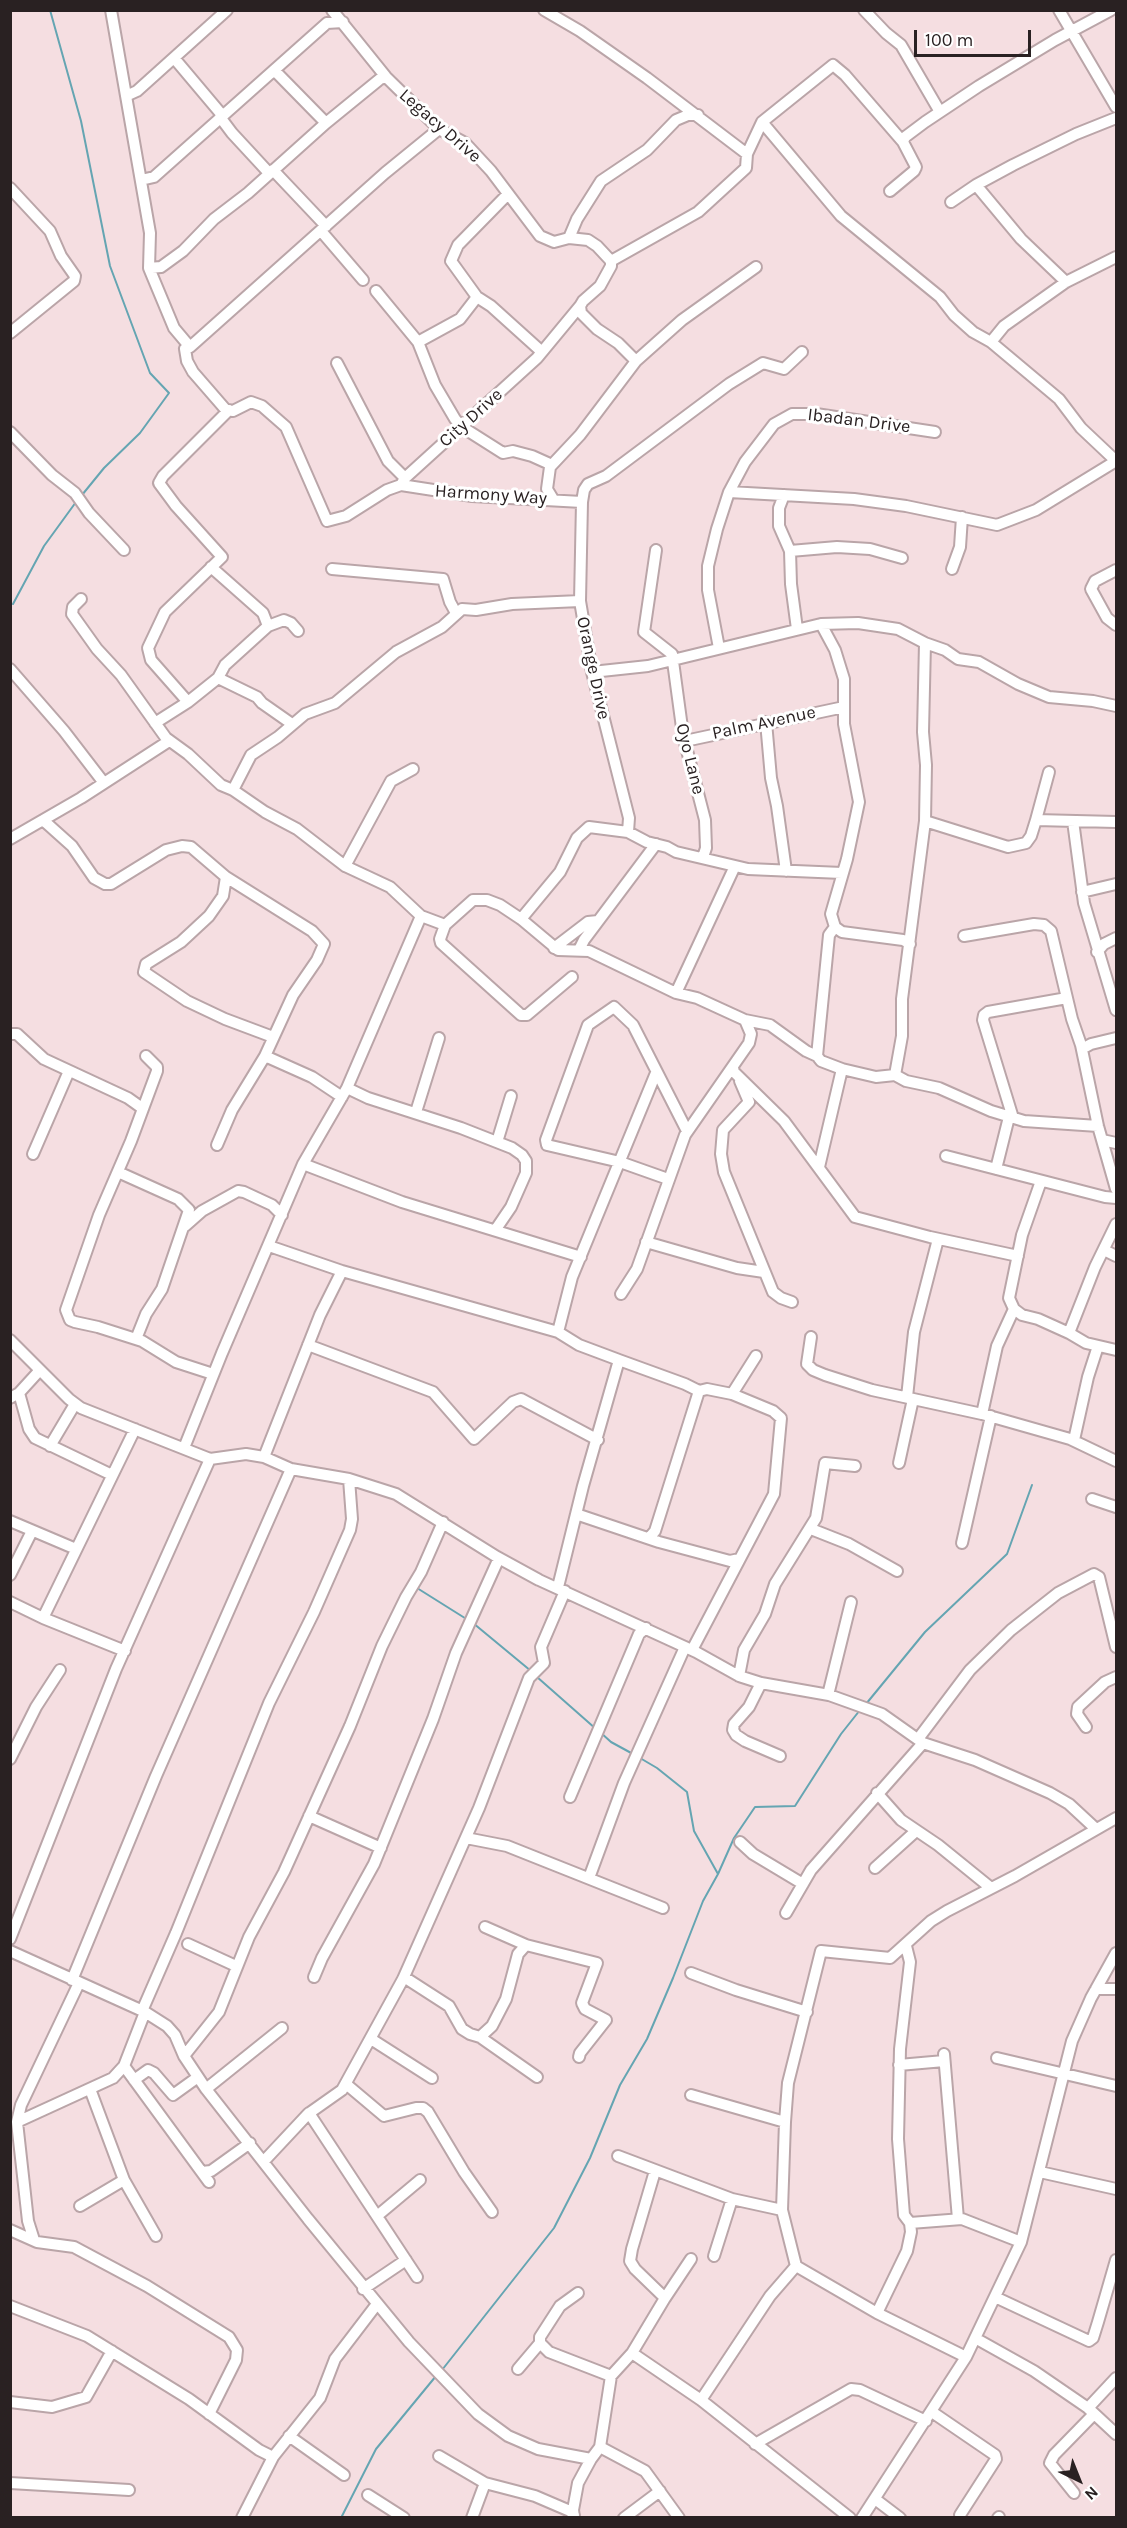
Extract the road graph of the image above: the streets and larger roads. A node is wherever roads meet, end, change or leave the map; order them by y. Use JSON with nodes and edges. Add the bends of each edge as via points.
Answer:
{"nodes":[{"id":1,"x":111,"y":10,"type":"edge"},
{"id":2,"x":227,"y":10,"type":"edge"},
{"id":3,"x":332,"y":10,"type":"edge"},
{"id":4,"x":544,"y":10,"type":"edge"},
{"id":5,"x":864,"y":10,"type":"edge"},
{"id":6,"x":1059,"y":10,"type":"edge"},
{"id":7,"x":1111,"y":10,"type":"edge"},
{"id":8,"x":343,"y":22,"type":"junction"},
{"id":9,"x":1072,"y":32,"type":"junction"},
{"id":10,"x":174,"y":57,"type":"junction"},
{"id":11,"x":274,"y":70,"type":"junction"},
{"id":12,"x":386,"y":77,"type":"junction"},
{"id":13,"x":126,"y":96,"type":"junction"},
{"id":14,"x":1116,"y":107,"type":"edge"},
{"id":15,"x":940,"y":112,"type":"junction"},
{"id":16,"x":698,"y":115,"type":"junction"},
{"id":17,"x":221,"y":116,"type":"junction"},
{"id":18,"x":1116,"y":118,"type":"edge"},
{"id":19,"x":762,"y":122,"type":"junction"},
{"id":20,"x":326,"y":123,"type":"junction"},
{"id":21,"x":439,"y":129,"type":"junction"},
{"id":22,"x":903,"y":142,"type":"junction"},
{"id":23,"x":747,"y":154,"type":"junction"},
{"id":24,"x":271,"y":172,"type":"junction"},
{"id":25,"x":141,"y":180,"type":"junction"},
{"id":26,"x":976,"y":185,"type":"junction"},
{"id":27,"x":10,"y":188,"type":"edge"},
{"id":28,"x":890,"y":191,"type":"dead end"},
{"id":29,"x":508,"y":194,"type":"junction"},
{"id":30,"x":951,"y":202,"type":"dead end"},
{"id":31,"x":323,"y":229,"type":"junction"},
{"id":32,"x":570,"y":238,"type":"junction"},
{"id":33,"x":1116,"y":257,"type":"edge"},
{"id":34,"x":611,"y":261,"type":"junction"},
{"id":35,"x":756,"y":267,"type":"dead end"},
{"id":36,"x":149,"y":268,"type":"junction"},
{"id":37,"x":363,"y":280,"type":"dead end"},
{"id":38,"x":1066,"y":282,"type":"junction"},
{"id":39,"x":376,"y":291,"type":"dead end"},
{"id":40,"x":477,"y":297,"type":"junction"},
{"id":41,"x":580,"y":306,"type":"junction"},
{"id":42,"x":10,"y":333,"type":"edge"},
{"id":43,"x":418,"y":342,"type":"junction"},
{"id":44,"x":991,"y":342,"type":"junction"},
{"id":45,"x":190,"y":347,"type":"junction"},
{"id":46,"x":542,"y":352,"type":"junction"},
{"id":47,"x":802,"y":352,"type":"dead end"},
{"id":48,"x":636,"y":360,"type":"junction"},
{"id":49,"x":337,"y":363,"type":"dead end"},
{"id":50,"x":228,"y":410,"type":"junction"},
{"id":51,"x":462,"y":427,"type":"junction"},
{"id":52,"x":10,"y":432,"type":"edge"},
{"id":53,"x":936,"y":432,"type":"dead end"},
{"id":54,"x":1116,"y":461,"type":"edge"},
{"id":55,"x":552,"y":465,"type":"junction"},
{"id":56,"x":403,"y":481,"type":"junction"},
{"id":57,"x":729,"y":492,"type":"junction"},
{"id":58,"x":784,"y":495,"type":"junction"},
{"id":59,"x":552,"y":499,"type":"junction"},
{"id":60,"x":582,"y":502,"type":"junction"},
{"id":61,"x":962,"y":517,"type":"junction"},
{"id":62,"x":124,"y":550,"type":"dead end"},
{"id":63,"x":656,"y":550,"type":"dead end"},
{"id":64,"x":790,"y":551,"type":"junction"},
{"id":65,"x":902,"y":558,"type":"dead end"},
{"id":66,"x":210,"y":567,"type":"junction"},
{"id":67,"x":952,"y":568,"type":"dead end"},
{"id":68,"x":332,"y":569,"type":"dead end"},
{"id":69,"x":1116,"y":570,"type":"edge"},
{"id":70,"x":81,"y":599,"type":"dead end"},
{"id":71,"x":580,"y":601,"type":"junction"},
{"id":72,"x":456,"y":613,"type":"junction"},
{"id":73,"x":821,"y":624,"type":"junction"},
{"id":74,"x":1116,"y":625,"type":"edge"},
{"id":75,"x":268,"y":626,"type":"junction"},
{"id":76,"x":797,"y":629,"type":"junction"},
{"id":77,"x":298,"y":631,"type":"dead end"},
{"id":78,"x":925,"y":643,"type":"junction"},
{"id":79,"x":719,"y":648,"type":"junction"},
{"id":80,"x":673,"y":659,"type":"junction"},
{"id":81,"x":10,"y":669,"type":"edge"},
{"id":82,"x":592,"y":672,"type":"junction"},
{"id":83,"x":218,"y":678,"type":"junction"},
{"id":84,"x":188,"y":702,"type":"junction"},
{"id":85,"x":1116,"y":706,"type":"edge"},
{"id":86,"x":844,"y":707,"type":"junction"},
{"id":87,"x":766,"y":722,"type":"junction"},
{"id":88,"x":155,"y":723,"type":"junction"},
{"id":89,"x":292,"y":724,"type":"junction"},
{"id":90,"x":169,"y":741,"type":"junction"},
{"id":91,"x":685,"y":741,"type":"junction"},
{"id":92,"x":413,"y":769,"type":"dead end"},
{"id":93,"x":1049,"y":772,"type":"dead end"},
{"id":94,"x":104,"y":783,"type":"junction"},
{"id":95,"x":233,"y":790,"type":"junction"},
{"id":96,"x":1036,"y":819,"type":"junction"},
{"id":97,"x":42,"y":820,"type":"junction"},
{"id":98,"x":1073,"y":821,"type":"junction"},
{"id":99,"x":925,"y":822,"type":"junction"},
{"id":100,"x":1116,"y":822,"type":"edge"},
{"id":101,"x":628,"y":832,"type":"junction"},
{"id":102,"x":10,"y":839,"type":"edge"},
{"id":103,"x":656,"y":844,"type":"junction"},
{"id":104,"x":703,"y":858,"type":"junction"},
{"id":105,"x":345,"y":866,"type":"junction"},
{"id":106,"x":735,"y":866,"type":"junction"},
{"id":107,"x":786,"y":871,"type":"junction"},
{"id":108,"x":842,"y":873,"type":"junction"},
{"id":109,"x":226,"y":877,"type":"junction"},
{"id":110,"x":1116,"y":884,"type":"edge"},
{"id":111,"x":1082,"y":892,"type":"junction"},
{"id":112,"x":421,"y":916,"type":"junction"},
{"id":113,"x":520,"y":919,"type":"junction"},
{"id":114,"x":598,"y":921,"type":"junction"},
{"id":115,"x":445,"y":925,"type":"junction"},
{"id":116,"x":835,"y":927,"type":"junction"},
{"id":117,"x":964,"y":936,"type":"dead end"},
{"id":118,"x":1116,"y":938,"type":"edge"},
{"id":119,"x":910,"y":944,"type":"junction"},
{"id":120,"x":554,"y":948,"type":"junction"},
{"id":121,"x":579,"y":950,"type":"junction"},
{"id":122,"x":1097,"y":952,"type":"junction"},
{"id":123,"x":572,"y":977,"type":"dead end"},
{"id":124,"x":676,"y":993,"type":"junction"},
{"id":125,"x":1067,"y":998,"type":"junction"},
{"id":126,"x":1116,"y":1011,"type":"edge"},
{"id":127,"x":745,"y":1020,"type":"junction"},
{"id":128,"x":10,"y":1034,"type":"edge"},
{"id":129,"x":273,"y":1036,"type":"junction"},
{"id":130,"x":439,"y":1038,"type":"dead end"},
{"id":131,"x":1116,"y":1039,"type":"edge"},
{"id":132,"x":1082,"y":1049,"type":"junction"},
{"id":133,"x":146,"y":1056,"type":"dead end"},
{"id":134,"x":265,"y":1056,"type":"junction"},
{"id":135,"x":817,"y":1056,"type":"junction"},
{"id":136,"x":842,"y":1069,"type":"junction"},
{"id":137,"x":69,"y":1071,"type":"junction"},
{"id":138,"x":735,"y":1072,"type":"junction"},
{"id":139,"x":656,"y":1073,"type":"junction"},
{"id":140,"x":895,"y":1075,"type":"junction"},
{"id":141,"x":345,"y":1092,"type":"junction"},
{"id":142,"x":511,"y":1096,"type":"dead end"},
{"id":143,"x":142,"y":1108,"type":"junction"},
{"id":144,"x":416,"y":1112,"type":"junction"},
{"id":145,"x":1011,"y":1117,"type":"junction"},
{"id":146,"x":1098,"y":1126,"type":"junction"},
{"id":147,"x":687,"y":1131,"type":"junction"},
{"id":148,"x":497,"y":1142,"type":"junction"},
{"id":149,"x":1109,"y":1144,"type":"edge"},
{"id":150,"x":217,"y":1145,"type":"dead end"},
{"id":151,"x":33,"y":1154,"type":"dead end"},
{"id":152,"x":946,"y":1156,"type":"dead end"},
{"id":153,"x":620,"y":1162,"type":"junction"},
{"id":154,"x":303,"y":1164,"type":"junction"},
{"id":155,"x":819,"y":1167,"type":"junction"},
{"id":156,"x":996,"y":1169,"type":"junction"},
{"id":157,"x":118,"y":1172,"type":"junction"},
{"id":158,"x":668,"y":1179,"type":"junction"},
{"id":159,"x":1041,"y":1181,"type":"junction"},
{"id":160,"x":1116,"y":1189,"type":"edge"},
{"id":161,"x":1116,"y":1198,"type":"edge"},
{"id":162,"x":287,"y":1204,"type":"junction"},
{"id":163,"x":272,"y":1205,"type":"junction"},
{"id":164,"x":282,"y":1215,"type":"junction"},
{"id":165,"x":1116,"y":1224,"type":"edge"},
{"id":166,"x":185,"y":1227,"type":"junction"},
{"id":167,"x":496,"y":1229,"type":"junction"},
{"id":168,"x":938,"y":1239,"type":"junction"},
{"id":169,"x":646,"y":1242,"type":"junction"},
{"id":170,"x":269,"y":1246,"type":"junction"},
{"id":171,"x":1104,"y":1250,"type":"junction"},
{"id":172,"x":1018,"y":1256,"type":"junction"},
{"id":173,"x":1116,"y":1256,"type":"edge"},
{"id":174,"x":581,"y":1257,"type":"junction"},
{"id":175,"x":342,"y":1271,"type":"junction"},
{"id":176,"x":764,"y":1272,"type":"junction"},
{"id":177,"x":621,"y":1294,"type":"dead end"},
{"id":178,"x":792,"y":1302,"type":"dead end"},
{"id":179,"x":1014,"y":1309,"type":"junction"},
{"id":180,"x":558,"y":1332,"type":"junction"},
{"id":181,"x":1070,"y":1333,"type":"junction"},
{"id":182,"x":811,"y":1337,"type":"dead end"},
{"id":183,"x":136,"y":1339,"type":"junction"},
{"id":184,"x":10,"y":1340,"type":"edge"},
{"id":185,"x":308,"y":1345,"type":"junction"},
{"id":186,"x":1098,"y":1346,"type":"junction"},
{"id":187,"x":1116,"y":1350,"type":"edge"},
{"id":188,"x":756,"y":1356,"type":"dead end"},
{"id":189,"x":619,"y":1360,"type":"junction"},
{"id":190,"x":40,"y":1370,"type":"junction"},
{"id":191,"x":213,"y":1374,"type":"junction"},
{"id":192,"x":699,"y":1391,"type":"junction"},
{"id":193,"x":732,"y":1394,"type":"junction"},
{"id":194,"x":15,"y":1396,"type":"edge"},
{"id":195,"x":910,"y":1398,"type":"junction"},
{"id":196,"x":75,"y":1404,"type":"junction"},
{"id":197,"x":986,"y":1415,"type":"junction"},
{"id":198,"x":135,"y":1429,"type":"junction"},
{"id":199,"x":598,"y":1440,"type":"junction"},
{"id":200,"x":1074,"y":1440,"type":"junction"},
{"id":201,"x":50,"y":1446,"type":"junction"},
{"id":202,"x":184,"y":1448,"type":"junction"},
{"id":203,"x":264,"y":1456,"type":"junction"},
{"id":204,"x":210,"y":1459,"type":"junction"},
{"id":205,"x":1116,"y":1461,"type":"edge"},
{"id":206,"x":899,"y":1463,"type":"dead end"},
{"id":207,"x":855,"y":1467,"type":"dead end"},
{"id":208,"x":291,"y":1469,"type":"junction"},
{"id":209,"x":112,"y":1475,"type":"junction"},
{"id":210,"x":349,"y":1479,"type":"junction"},
{"id":211,"x":1092,"y":1499,"type":"dead end"},
{"id":212,"x":1116,"y":1507,"type":"edge"},
{"id":213,"x":576,"y":1514,"type":"junction"},
{"id":214,"x":10,"y":1521,"type":"edge"},
{"id":215,"x":443,"y":1522,"type":"junction"},
{"id":216,"x":811,"y":1529,"type":"junction"},
{"id":217,"x":32,"y":1531,"type":"junction"},
{"id":218,"x":654,"y":1537,"type":"junction"},
{"id":219,"x":962,"y":1543,"type":"dead end"},
{"id":220,"x":76,"y":1549,"type":"junction"},
{"id":221,"x":499,"y":1558,"type":"junction"},
{"id":222,"x":734,"y":1563,"type":"junction"},
{"id":223,"x":897,"y":1571,"type":"dead end"},
{"id":224,"x":10,"y":1575,"type":"edge"},
{"id":225,"x":562,"y":1589,"type":"junction"},
{"id":226,"x":10,"y":1602,"type":"edge"},
{"id":227,"x":851,"y":1602,"type":"dead end"},
{"id":228,"x":1113,"y":1612,"type":"edge"},
{"id":229,"x":43,"y":1618,"type":"junction"},
{"id":230,"x":641,"y":1629,"type":"junction"},
{"id":231,"x":1116,"y":1647,"type":"edge"},
{"id":232,"x":689,"y":1648,"type":"junction"},
{"id":233,"x":124,"y":1651,"type":"junction"},
{"id":234,"x":60,"y":1670,"type":"dead end"},
{"id":235,"x":739,"y":1676,"type":"junction"},
{"id":236,"x":1116,"y":1677,"type":"edge"},
{"id":237,"x":761,"y":1683,"type":"junction"},
{"id":238,"x":828,"y":1695,"type":"junction"},
{"id":239,"x":1086,"y":1727,"type":"dead end"},
{"id":240,"x":920,"y":1741,"type":"junction"},
{"id":241,"x":780,"y":1756,"type":"dead end"},
{"id":242,"x":10,"y":1759,"type":"edge"},
{"id":243,"x":877,"y":1793,"type":"junction"},
{"id":244,"x":570,"y":1797,"type":"dead end"},
{"id":245,"x":309,"y":1816,"type":"junction"},
{"id":246,"x":1116,"y":1818,"type":"edge"},
{"id":247,"x":1096,"y":1829,"type":"junction"},
{"id":248,"x":916,"y":1831,"type":"junction"},
{"id":249,"x":466,"y":1838,"type":"junction"},
{"id":250,"x":740,"y":1842,"type":"dead end"},
{"id":251,"x":381,"y":1848,"type":"junction"},
{"id":252,"x":875,"y":1868,"type":"dead end"},
{"id":253,"x":589,"y":1878,"type":"junction"},
{"id":254,"x":803,"y":1884,"type":"junction"},
{"id":255,"x":991,"y":1888,"type":"junction"},
{"id":256,"x":663,"y":1908,"type":"dead end"},
{"id":257,"x":786,"y":1913,"type":"dead end"},
{"id":258,"x":485,"y":1927,"type":"dead end"},
{"id":259,"x":10,"y":1939,"type":"edge"},
{"id":260,"x":188,"y":1944,"type":"dead end"},
{"id":261,"x":526,"y":1945,"type":"junction"},
{"id":262,"x":906,"y":1946,"type":"junction"},
{"id":263,"x":10,"y":1951,"type":"edge"},
{"id":264,"x":1116,"y":1953,"type":"edge"},
{"id":265,"x":236,"y":1966,"type":"junction"},
{"id":266,"x":692,"y":1973,"type":"dead end"},
{"id":267,"x":314,"y":1977,"type":"dead end"},
{"id":268,"x":404,"y":1977,"type":"junction"},
{"id":269,"x":76,"y":1981,"type":"junction"},
{"id":270,"x":1096,"y":1989,"type":"junction"},
{"id":271,"x":1116,"y":1989,"type":"edge"},
{"id":272,"x":143,"y":2011,"type":"junction"},
{"id":273,"x":807,"y":2012,"type":"junction"},
{"id":274,"x":282,"y":2028,"type":"dead end"},
{"id":275,"x":480,"y":2037,"type":"junction"},
{"id":276,"x":371,"y":2039,"type":"junction"},
{"id":277,"x":184,"y":2056,"type":"junction"},
{"id":278,"x":579,"y":2057,"type":"dead end"},
{"id":279,"x":997,"y":2058,"type":"dead end"},
{"id":280,"x":899,"y":2065,"type":"junction"},
{"id":281,"x":124,"y":2066,"type":"junction"},
{"id":282,"x":1063,"y":2072,"type":"junction"},
{"id":283,"x":198,"y":2077,"type":"junction"},
{"id":284,"x":432,"y":2078,"type":"dead end"},
{"id":285,"x":537,"y":2078,"type":"dead end"},
{"id":286,"x":134,"y":2080,"type":"junction"},
{"id":287,"x":346,"y":2084,"type":"junction"},
{"id":288,"x":1116,"y":2086,"type":"edge"},
{"id":289,"x":90,"y":2089,"type":"junction"},
{"id":290,"x":206,"y":2089,"type":"junction"},
{"id":291,"x":691,"y":2095,"type":"dead end"},
{"id":292,"x":309,"y":2113,"type":"junction"},
{"id":293,"x":17,"y":2122,"type":"junction"},
{"id":294,"x":785,"y":2122,"type":"junction"},
{"id":295,"x":250,"y":2143,"type":"junction"},
{"id":296,"x":618,"y":2156,"type":"dead end"},
{"id":297,"x":264,"y":2161,"type":"junction"},
{"id":298,"x":655,"y":2171,"type":"junction"},
{"id":299,"x":202,"y":2172,"type":"junction"},
{"id":300,"x":1040,"y":2172,"type":"junction"},
{"id":301,"x":124,"y":2180,"type":"junction"},
{"id":302,"x":420,"y":2180,"type":"dead end"},
{"id":303,"x":209,"y":2182,"type":"dead end"},
{"id":304,"x":1116,"y":2189,"type":"edge"},
{"id":305,"x":732,"y":2199,"type":"junction"},
{"id":306,"x":80,"y":2206,"type":"dead end"},
{"id":307,"x":782,"y":2210,"type":"junction"},
{"id":308,"x":492,"y":2212,"type":"dead end"},
{"id":309,"x":377,"y":2216,"type":"junction"},
{"id":310,"x":958,"y":2219,"type":"junction"},
{"id":311,"x":910,"y":2223,"type":"junction"},
{"id":312,"x":10,"y":2230,"type":"edge"},
{"id":313,"x":156,"y":2236,"type":"dead end"},
{"id":314,"x":34,"y":2240,"type":"junction"},
{"id":315,"x":1021,"y":2242,"type":"junction"},
{"id":316,"x":714,"y":2256,"type":"dead end"},
{"id":317,"x":691,"y":2259,"type":"dead end"},
{"id":318,"x":406,"y":2260,"type":"junction"},
{"id":319,"x":1116,"y":2260,"type":"edge"},
{"id":320,"x":796,"y":2266,"type":"junction"},
{"id":321,"x":417,"y":2277,"type":"dead end"},
{"id":322,"x":1113,"y":2288,"type":"edge"},
{"id":323,"x":363,"y":2289,"type":"junction"},
{"id":324,"x":578,"y":2293,"type":"dead end"},
{"id":325,"x":995,"y":2297,"type":"junction"},
{"id":326,"x":665,"y":2298,"type":"junction"},
{"id":327,"x":376,"y":2304,"type":"junction"},
{"id":328,"x":10,"y":2306,"type":"edge"},
{"id":329,"x":877,"y":2313,"type":"junction"},
{"id":330,"x":975,"y":2338,"type":"junction"},
{"id":331,"x":540,"y":2343,"type":"junction"},
{"id":332,"x":112,"y":2350,"type":"junction"},
{"id":333,"x":632,"y":2353,"type":"junction"},
{"id":334,"x":966,"y":2356,"type":"junction"},
{"id":335,"x":518,"y":2369,"type":"dead end"},
{"id":336,"x":611,"y":2376,"type":"junction"},
{"id":337,"x":1116,"y":2378,"type":"edge"},
{"id":338,"x":701,"y":2400,"type":"junction"},
{"id":339,"x":10,"y":2402,"type":"edge"},
{"id":340,"x":1091,"y":2411,"type":"junction"},
{"id":341,"x":209,"y":2414,"type":"junction"},
{"id":342,"x":928,"y":2416,"type":"junction"},
{"id":343,"x":1116,"y":2434,"type":"edge"},
{"id":344,"x":289,"y":2436,"type":"junction"},
{"id":345,"x":755,"y":2444,"type":"junction"},
{"id":346,"x":600,"y":2447,"type":"junction"},
{"id":347,"x":439,"y":2456,"type":"dead end"},
{"id":348,"x":273,"y":2457,"type":"junction"},
{"id":349,"x":591,"y":2458,"type":"junction"},
{"id":350,"x":344,"y":2475,"type":"dead end"},
{"id":351,"x":485,"y":2482,"type":"junction"},
{"id":352,"x":10,"y":2483,"type":"edge"},
{"id":353,"x":129,"y":2490,"type":"dead end"},
{"id":354,"x":660,"y":2491,"type":"junction"},
{"id":355,"x":1074,"y":2493,"type":"dead end"},
{"id":356,"x":368,"y":2495,"type":"dead end"},
{"id":357,"x":875,"y":2499,"type":"junction"},
{"id":358,"x":960,"y":2515,"type":"dead end"},
{"id":359,"x":574,"y":2516,"type":"edge"},
{"id":360,"x":242,"y":2517,"type":"edge"},
{"id":361,"x":404,"y":2517,"type":"edge"},
{"id":362,"x":472,"y":2517,"type":"edge"},
{"id":363,"x":624,"y":2517,"type":"edge"},
{"id":364,"x":679,"y":2517,"type":"edge"},
{"id":365,"x":850,"y":2517,"type":"edge"},
{"id":366,"x":862,"y":2517,"type":"edge"},
{"id":367,"x":900,"y":2517,"type":"edge"}],
"edges":[{"from":1,"to":13,"type":"street"},
{"from":2,"to":10,"type":"street"},
{"from":3,"to":8,"type":"street","name":"Legacy Drive"},
{"from":4,"to":16,"type":"street"},
{"from":5,"to":15,"type":"street","via":[[901,45]]},
{"from":6,"to":9,"type":"street"},
{"from":7,"to":9,"type":"street"},
{"from":8,"to":11,"type":"street","via":[[327,23]]},
{"from":8,"to":12,"type":"street","name":"Legacy Drive"},
{"from":9,"to":14,"type":"street"},
{"from":9,"to":15,"type":"street"},
{"from":10,"to":13,"type":"street"},
{"from":10,"to":17,"type":"street"},
{"from":11,"to":17,"type":"street"},
{"from":11,"to":20,"type":"street"},
{"from":12,"to":20,"type":"street"},
{"from":12,"to":21,"type":"street","name":"Legacy Drive"},
{"from":13,"to":25,"type":"street"},
{"from":15,"to":22,"type":"street"},
{"from":16,"to":23,"type":"street"},
{"from":16,"to":32,"type":"street","via":[[688,114],[676,120],[647,150],[601,182],[577,219]]},
{"from":17,"to":24,"type":"street","via":[[232,133]]},
{"from":17,"to":25,"type":"street","via":[[154,177]]},
{"from":18,"to":26,"type":"street"},
{"from":19,"to":22,"type":"street","via":[[833,65]]},
{"from":19,"to":23,"type":"street"},
{"from":19,"to":44,"type":"street","via":[[841,216],[940,297],[973,333]]},
{"from":20,"to":24,"type":"street"},
{"from":21,"to":29,"type":"street","name":"Legacy Drive","via":[[465,143]]},
{"from":21,"to":31,"type":"street"},
{"from":22,"to":28,"type":"street","via":[[916,169]]},
{"from":23,"to":34,"type":"street","via":[[746,168],[698,212]]},
{"from":24,"to":31,"type":"street"},
{"from":24,"to":36,"type":"street","via":[[183,250],[161,267]]},
{"from":25,"to":36,"type":"street","via":[[150,233]]},
{"from":26,"to":30,"type":"street"},
{"from":26,"to":38,"type":"street","via":[[1021,239]]},
{"from":27,"to":42,"type":"street","via":[[50,231],[75,276],[74,281]]},
{"from":29,"to":32,"type":"street","name":"Legacy Drive","via":[[540,237],[554,242]]},
{"from":29,"to":40,"type":"street","via":[[458,245],[451,261]]},
{"from":31,"to":37,"type":"street"},
{"from":31,"to":45,"type":"street"},
{"from":32,"to":34,"type":"street","name":"Legacy Drive","via":[[588,240]]},
{"from":33,"to":38,"type":"street"},
{"from":34,"to":41,"type":"street","name":"City Drive","via":[[606,278]]},
{"from":35,"to":48,"type":"street","via":[[682,320]]},
{"from":36,"to":45,"type":"street","via":[[174,328]]},
{"from":38,"to":44,"type":"street","via":[[1004,326]]},
{"from":39,"to":43,"type":"street"},
{"from":40,"to":43,"type":"street","via":[[460,319]]},
{"from":40,"to":46,"type":"street"},
{"from":41,"to":46,"type":"street","name":"City Drive"},
{"from":41,"to":48,"type":"street","via":[[586,320]]},
{"from":43,"to":51,"type":"street","via":[[435,385]]},
{"from":44,"to":54,"type":"street","via":[[1059,399],[1081,428]]},
{"from":45,"to":50,"type":"street","via":[[185,349],[190,367]]},
{"from":46,"to":51,"type":"street","name":"City Drive"},
{"from":47,"to":60,"type":"street","via":[[784,369],[763,363],[729,384],[619,466],[588,484]]},
{"from":48,"to":55,"type":"street","via":[[580,435]]},
{"from":49,"to":56,"type":"street","via":[[388,461]]},
{"from":50,"to":56,"type":"street","name":"City Drive","via":[[251,402],[262,406],[286,427],[327,521],[346,516]]},
{"from":50,"to":66,"type":"street","via":[[159,483],[222,557]]},
{"from":51,"to":55,"type":"street","via":[[503,453],[513,451]]},
{"from":51,"to":56,"type":"street","name":"City Drive"},
{"from":52,"to":62,"type":"street","via":[[75,493],[88,513]]},
{"from":53,"to":57,"type":"street","name":"Ibadan Drive","via":[[792,414],[774,424],[745,462]]},
{"from":54,"to":61,"type":"street","via":[[1036,510],[1006,523],[997,525]]},
{"from":55,"to":59,"type":"street","via":[[547,489]]},
{"from":56,"to":59,"type":"street","name":"Harmony Way","via":[[472,496]]},
{"from":57,"to":58,"type":"street"},
{"from":57,"to":79,"type":"street","name":"Ibadan Drive","via":[[708,566],[708,590]]},
{"from":58,"to":61,"type":"street","via":[[854,499]]},
{"from":58,"to":64,"type":"street","via":[[779,526]]},
{"from":59,"to":60,"type":"street","name":"Harmony Way"},
{"from":60,"to":71,"type":"street","name":"Orange Drive"},
{"from":61,"to":67,"type":"street","via":[[960,547]]},
{"from":63,"to":80,"type":"street","via":[[644,632],[670,652]]},
{"from":64,"to":65,"type":"street","via":[[870,549]]},
{"from":64,"to":76,"type":"street"},
{"from":66,"to":75,"type":"street","via":[[263,613]]},
{"from":66,"to":84,"type":"street","via":[[165,612],[148,648],[152,660]]},
{"from":68,"to":72,"type":"street","via":[[443,579]]},
{"from":69,"to":74,"type":"street","via":[[1095,581],[1091,589],[1107,618]]},
{"from":70,"to":88,"type":"street","via":[[73,606],[72,614]]},
{"from":71,"to":72,"type":"street","via":[[512,604]]},
{"from":71,"to":82,"type":"street","name":"Orange Drive"},
{"from":72,"to":89,"type":"street","via":[[442,627],[396,652],[335,703],[313,709]]},
{"from":73,"to":76,"type":"street"},
{"from":73,"to":78,"type":"street","via":[[898,628]]},
{"from":73,"to":86,"type":"street","via":[[841,666]]},
{"from":75,"to":77,"type":"street","via":[[284,620]]},
{"from":75,"to":83,"type":"street","via":[[225,666]]},
{"from":76,"to":79,"type":"street"},
{"from":78,"to":85,"type":"street","via":[[978,662],[1049,697]]},
{"from":78,"to":99,"type":"street"},
{"from":79,"to":80,"type":"street"},
{"from":80,"to":82,"type":"street"},
{"from":80,"to":91,"type":"street","name":"Oyo Lane"},
{"from":81,"to":94,"type":"street"},
{"from":82,"to":101,"type":"street","name":"Orange Drive","via":[[629,818]]},
{"from":83,"to":84,"type":"street"},
{"from":83,"to":89,"type":"street","via":[[257,697]]},
{"from":84,"to":88,"type":"street"},
{"from":86,"to":87,"type":"street","name":"Palm Avenue"},
{"from":86,"to":108,"type":"street","via":[[859,801]]},
{"from":87,"to":91,"type":"street","name":"Palm Avenue"},
{"from":87,"to":107,"type":"street"},
{"from":88,"to":90,"type":"street"},
{"from":89,"to":95,"type":"street","via":[[251,755]]},
{"from":90,"to":94,"type":"street"},
{"from":90,"to":95,"type":"street","via":[[210,777]]},
{"from":91,"to":104,"type":"street","name":"Oyo Lane","via":[[705,820]]},
{"from":92,"to":105,"type":"street","via":[[401,773],[387,786]]},
{"from":93,"to":96,"type":"street"},
{"from":94,"to":97,"type":"street"},
{"from":95,"to":105,"type":"street","via":[[297,829]]},
{"from":96,"to":98,"type":"street"},
{"from":96,"to":99,"type":"street","via":[[1026,843],[1008,847]]},
{"from":97,"to":102,"type":"street"},
{"from":97,"to":109,"type":"street","via":[[72,846],[94,878],[105,884],[166,850],[182,846],[196,850]]},
{"from":98,"to":100,"type":"street"},
{"from":98,"to":111,"type":"street"},
{"from":99,"to":119,"type":"street"},
{"from":101,"to":103,"type":"street"},
{"from":101,"to":113,"type":"street","via":[[595,827],[582,832],[560,872]]},
{"from":103,"to":104,"type":"street"},
{"from":103,"to":114,"type":"street"},
{"from":104,"to":106,"type":"street"},
{"from":105,"to":112,"type":"street","via":[[390,887]]},
{"from":106,"to":107,"type":"street"},
{"from":106,"to":124,"type":"street"},
{"from":107,"to":108,"type":"street"},
{"from":108,"to":116,"type":"street","via":[[831,915]]},
{"from":109,"to":129,"type":"street","via":[[312,931],[324,944]]},
{"from":109,"to":129,"type":"street","via":[[224,896],[209,916],[181,942],[146,964],[144,972],[187,1001]]},
{"from":110,"to":111,"type":"street"},
{"from":111,"to":122,"type":"street"},
{"from":112,"to":115,"type":"street"},
{"from":112,"to":141,"type":"street"},
{"from":113,"to":115,"type":"street","via":[[500,905],[478,899]]},
{"from":113,"to":120,"type":"street"},
{"from":114,"to":120,"type":"street","via":[[588,922]]},
{"from":114,"to":121,"type":"street"},
{"from":115,"to":123,"type":"street","via":[[441,943],[522,1015],[527,1015]]},
{"from":116,"to":119,"type":"street","via":[[847,933]]},
{"from":116,"to":135,"type":"street","via":[[830,935]]},
{"from":117,"to":125,"type":"street","via":[[1044,925],[1053,935]]},
{"from":118,"to":122,"type":"street"},
{"from":119,"to":140,"type":"street"},
{"from":120,"to":121,"type":"street"},
{"from":121,"to":124,"type":"street","via":[[589,951]]},
{"from":122,"to":126,"type":"street"},
{"from":124,"to":127,"type":"street"},
{"from":125,"to":132,"type":"street"},
{"from":125,"to":145,"type":"street","via":[[984,1015]]},
{"from":127,"to":135,"type":"street","via":[[770,1025]]},
{"from":127,"to":138,"type":"street","via":[[752,1034]]},
{"from":128,"to":137,"type":"street","via":[[17,1034],[44,1059]]},
{"from":129,"to":134,"type":"street"},
{"from":130,"to":144,"type":"street"},
{"from":131,"to":132,"type":"street"},
{"from":132,"to":146,"type":"street"},
{"from":133,"to":143,"type":"street","via":[[157,1071]]},
{"from":134,"to":141,"type":"street"},
{"from":134,"to":150,"type":"street","via":[[232,1110]]},
{"from":135,"to":136,"type":"street"},
{"from":136,"to":140,"type":"street","via":[[876,1077]]},
{"from":136,"to":155,"type":"street"},
{"from":137,"to":143,"type":"street"},
{"from":137,"to":151,"type":"street"},
{"from":138,"to":147,"type":"street"},
{"from":138,"to":155,"type":"street","via":[[778,1114]]},
{"from":138,"to":176,"type":"street","via":[[749,1102],[723,1131],[721,1154],[724,1172]]},
{"from":139,"to":147,"type":"street"},
{"from":139,"to":153,"type":"street"},
{"from":139,"to":153,"type":"street","via":[[633,1024],[614,1007],[588,1025],[546,1140],[547,1144]]},
{"from":140,"to":145,"type":"street"},
{"from":141,"to":144,"type":"street"},
{"from":141,"to":154,"type":"street"},
{"from":142,"to":148,"type":"street"},
{"from":143,"to":157,"type":"street"},
{"from":144,"to":148,"type":"street"},
{"from":145,"to":146,"type":"street"},
{"from":145,"to":156,"type":"street"},
{"from":146,"to":149,"type":"street"},
{"from":147,"to":158,"type":"street"},
{"from":148,"to":167,"type":"street","via":[[522,1155],[526,1173]]},
{"from":149,"to":160,"type":"street"},
{"from":152,"to":156,"type":"street"},
{"from":153,"to":158,"type":"street"},
{"from":153,"to":174,"type":"street"},
{"from":154,"to":162,"type":"street"},
{"from":154,"to":167,"type":"street","via":[[402,1202]]},
{"from":155,"to":168,"type":"street","via":[[855,1217]]},
{"from":156,"to":159,"type":"street"},
{"from":157,"to":166,"type":"street","via":[[185,1204],[189,1210]]},
{"from":157,"to":183,"type":"street","via":[[66,1310],[70,1320]]},
{"from":158,"to":169,"type":"street"},
{"from":159,"to":161,"type":"street"},
{"from":159,"to":172,"type":"street"},
{"from":162,"to":163,"type":"street"},
{"from":162,"to":164,"type":"street"},
{"from":163,"to":164,"type":"street"},
{"from":163,"to":166,"type":"street","via":[[238,1191],[202,1211]]},
{"from":164,"to":170,"type":"street"},
{"from":165,"to":171,"type":"street"},
{"from":166,"to":183,"type":"street","via":[[162,1289]]},
{"from":167,"to":174,"type":"street"},
{"from":168,"to":172,"type":"street"},
{"from":168,"to":195,"type":"street","via":[[914,1332]]},
{"from":169,"to":176,"type":"street"},
{"from":169,"to":177,"type":"street","via":[[637,1269]]},
{"from":170,"to":175,"type":"street"},
{"from":170,"to":191,"type":"street"},
{"from":171,"to":173,"type":"street"},
{"from":171,"to":181,"type":"street"},
{"from":172,"to":179,"type":"street","via":[[1009,1298]]},
{"from":174,"to":180,"type":"street"},
{"from":175,"to":180,"type":"street"},
{"from":175,"to":185,"type":"street"},
{"from":176,"to":178,"type":"street","via":[[773,1292]]},
{"from":179,"to":181,"type":"street"},
{"from":179,"to":197,"type":"street","via":[[997,1346]]},
{"from":180,"to":189,"type":"street","via":[[579,1345]]},
{"from":181,"to":186,"type":"street"},
{"from":182,"to":195,"type":"street","via":[[806,1360],[813,1370],[846,1383]]},
{"from":183,"to":191,"type":"street","via":[[176,1362]]},
{"from":184,"to":190,"type":"street"},
{"from":185,"to":199,"type":"street","via":[[433,1392],[474,1439],[520,1399]]},
{"from":185,"to":203,"type":"street"},
{"from":186,"to":187,"type":"street"},
{"from":186,"to":200,"type":"street"},
{"from":188,"to":193,"type":"street"},
{"from":189,"to":192,"type":"street"},
{"from":189,"to":199,"type":"street"},
{"from":190,"to":194,"type":"street"},
{"from":190,"to":196,"type":"street"},
{"from":191,"to":202,"type":"street"},
{"from":192,"to":193,"type":"street"},
{"from":192,"to":218,"type":"street"},
{"from":193,"to":222,"type":"street","via":[[780,1415],[782,1424],[774,1494]]},
{"from":194,"to":201,"type":"street","via":[[31,1434]]},
{"from":195,"to":197,"type":"street"},
{"from":195,"to":206,"type":"street"},
{"from":196,"to":198,"type":"street"},
{"from":196,"to":201,"type":"street"},
{"from":197,"to":200,"type":"street"},
{"from":197,"to":219,"type":"street"},
{"from":198,"to":202,"type":"street"},
{"from":198,"to":209,"type":"street"},
{"from":199,"to":213,"type":"street"},
{"from":200,"to":205,"type":"street"},
{"from":201,"to":209,"type":"street"},
{"from":202,"to":204,"type":"street"},
{"from":203,"to":204,"type":"street"},
{"from":203,"to":208,"type":"street"},
{"from":204,"to":233,"type":"street"},
{"from":207,"to":216,"type":"street","via":[[825,1463],[819,1507]]},
{"from":208,"to":210,"type":"street"},
{"from":208,"to":269,"type":"street","via":[[156,1776]]},
{"from":209,"to":220,"type":"street"},
{"from":210,"to":215,"type":"street","via":[[396,1494]]},
{"from":210,"to":272,"type":"street","via":[[350,1530],[269,1703]]},
{"from":211,"to":212,"type":"street"},
{"from":213,"to":218,"type":"street"},
{"from":213,"to":225,"type":"street"},
{"from":214,"to":217,"type":"street"},
{"from":215,"to":221,"type":"street"},
{"from":215,"to":245,"type":"street","via":[[382,1646]]},
{"from":216,"to":223,"type":"street","via":[[849,1544]]},
{"from":216,"to":235,"type":"street","via":[[774,1584],[765,1614],[744,1650]]},
{"from":217,"to":220,"type":"street"},
{"from":217,"to":224,"type":"street"},
{"from":218,"to":222,"type":"street"},
{"from":220,"to":229,"type":"street"},
{"from":221,"to":225,"type":"street"},
{"from":221,"to":251,"type":"street","via":[[456,1653]]},
{"from":222,"to":232,"type":"street"},
{"from":225,"to":230,"type":"street"},
{"from":225,"to":249,"type":"street","via":[[541,1647],[544,1663],[529,1678]]},
{"from":226,"to":229,"type":"street"},
{"from":227,"to":238,"type":"street"},
{"from":228,"to":231,"type":"street"},
{"from":228,"to":240,"type":"street","via":[[1098,1575],[1058,1593],[1011,1630],[970,1670]]},
{"from":229,"to":233,"type":"street"},
{"from":230,"to":232,"type":"street"},
{"from":230,"to":244,"type":"street"},
{"from":232,"to":235,"type":"street"},
{"from":232,"to":253,"type":"street","via":[[624,1784]]},
{"from":233,"to":259,"type":"street"},
{"from":234,"to":242,"type":"street"},
{"from":235,"to":237,"type":"street"},
{"from":236,"to":239,"type":"street","via":[[1078,1707],[1077,1714]]},
{"from":237,"to":238,"type":"street"},
{"from":237,"to":241,"type":"street","via":[[733,1730],[745,1741]]},
{"from":238,"to":240,"type":"street","via":[[882,1714]]},
{"from":240,"to":243,"type":"street"},
{"from":240,"to":247,"type":"street","via":[[1050,1792]]},
{"from":243,"to":248,"type":"street"},
{"from":243,"to":254,"type":"street"},
{"from":245,"to":251,"type":"street"},
{"from":245,"to":265,"type":"street"},
{"from":246,"to":247,"type":"street"},
{"from":247,"to":255,"type":"street"},
{"from":248,"to":252,"type":"street"},
{"from":248,"to":255,"type":"street"},
{"from":249,"to":253,"type":"street","via":[[507,1846]]},
{"from":249,"to":268,"type":"street"},
{"from":250,"to":254,"type":"street"},
{"from":251,"to":267,"type":"street"},
{"from":253,"to":256,"type":"street"},
{"from":254,"to":257,"type":"street"},
{"from":255,"to":262,"type":"street","via":[[931,1921]]},
{"from":258,"to":261,"type":"street"},
{"from":260,"to":265,"type":"street"},
{"from":261,"to":275,"type":"street","via":[[518,1954],[506,1999],[492,2026]]},
{"from":261,"to":278,"type":"street","via":[[597,1963],[582,2003],[606,2021]]},
{"from":262,"to":273,"type":"street","via":[[890,1958],[881,1959],[823,1950]]},
{"from":262,"to":280,"type":"street","via":[[910,1972]]},
{"from":263,"to":269,"type":"street"},
{"from":264,"to":270,"type":"street"},
{"from":265,"to":277,"type":"street","via":[[219,2012]]},
{"from":266,"to":273,"type":"street"},
{"from":268,"to":275,"type":"street","via":[[449,2006],[462,2029]]},
{"from":268,"to":276,"type":"street"},
{"from":269,"to":272,"type":"street"},
{"from":269,"to":293,"type":"street"},
{"from":270,"to":271,"type":"street"},
{"from":270,"to":282,"type":"street","via":[[1072,2041]]},
{"from":272,"to":277,"type":"street","via":[[171,2030]]},
{"from":272,"to":281,"type":"street"},
{"from":273,"to":294,"type":"street","via":[[788,2084]]},
{"from":274,"to":290,"type":"street"},
{"from":275,"to":285,"type":"street"},
{"from":276,"to":284,"type":"street"},
{"from":276,"to":287,"type":"street"},
{"from":277,"to":283,"type":"street"},
{"from":279,"to":282,"type":"street"},
{"from":280,"to":310,"type":"street","via":[[944,2058]]},
{"from":280,"to":311,"type":"street","via":[[898,2139],[904,2215]]},
{"from":281,"to":286,"type":"street"},
{"from":281,"to":289,"type":"street","via":[[113,2078]]},
{"from":282,"to":288,"type":"street"},
{"from":282,"to":300,"type":"street"},
{"from":283,"to":286,"type":"street","via":[[173,2095],[148,2070]]},
{"from":283,"to":290,"type":"street"},
{"from":286,"to":299,"type":"street"},
{"from":287,"to":292,"type":"street"},
{"from":287,"to":308,"type":"street","via":[[384,2116],[416,2108],[428,2112]]},
{"from":289,"to":293,"type":"street"},
{"from":289,"to":301,"type":"street"},
{"from":290,"to":295,"type":"street"},
{"from":291,"to":294,"type":"street"},
{"from":292,"to":297,"type":"street"},
{"from":292,"to":309,"type":"street"},
{"from":293,"to":314,"type":"street","via":[[28,2221]]},
{"from":294,"to":307,"type":"street"},
{"from":295,"to":297,"type":"street"},
{"from":295,"to":299,"type":"street","via":[[211,2171]]},
{"from":296,"to":298,"type":"street"},
{"from":297,"to":323,"type":"street"},
{"from":298,"to":305,"type":"street"},
{"from":298,"to":326,"type":"street","via":[[630,2261]]},
{"from":299,"to":303,"type":"street"},
{"from":300,"to":304,"type":"street"},
{"from":300,"to":315,"type":"street"},
{"from":301,"to":306,"type":"street"},
{"from":301,"to":313,"type":"street"},
{"from":302,"to":309,"type":"street"},
{"from":305,"to":307,"type":"street"},
{"from":305,"to":316,"type":"street"},
{"from":307,"to":320,"type":"street"},
{"from":309,"to":318,"type":"street"},
{"from":310,"to":311,"type":"street"},
{"from":310,"to":315,"type":"street"},
{"from":311,"to":329,"type":"street","via":[[907,2251]]},
{"from":312,"to":314,"type":"street"},
{"from":314,"to":341,"type":"street","via":[[74,2247],[229,2337],[237,2350],[236,2360]]},
{"from":315,"to":325,"type":"street"},
{"from":317,"to":326,"type":"street"},
{"from":318,"to":321,"type":"street"},
{"from":318,"to":323,"type":"street"},
{"from":319,"to":322,"type":"street"},
{"from":320,"to":329,"type":"street"},
{"from":320,"to":338,"type":"street","via":[[770,2296]]},
{"from":322,"to":325,"type":"street","via":[[1089,2341]]},
{"from":323,"to":327,"type":"street"},
{"from":324,"to":331,"type":"street","via":[[560,2306]]},
{"from":325,"to":330,"type":"street"},
{"from":326,"to":333,"type":"street"},
{"from":327,"to":344,"type":"street","via":[[335,2359],[320,2398]]},
{"from":327,"to":349,"type":"street","via":[[478,2414],[508,2436],[538,2450]]},
{"from":328,"to":332,"type":"street"},
{"from":329,"to":334,"type":"street"},
{"from":330,"to":334,"type":"street"},
{"from":330,"to":340,"type":"street","via":[[1035,2371]]},
{"from":331,"to":335,"type":"street"},
{"from":331,"to":336,"type":"street","via":[[549,2352]]},
{"from":332,"to":339,"type":"street","via":[[86,2397],[52,2407]]},
{"from":332,"to":341,"type":"street"},
{"from":333,"to":336,"type":"street"},
{"from":333,"to":338,"type":"street"},
{"from":334,"to":342,"type":"street"},
{"from":336,"to":346,"type":"street"},
{"from":337,"to":340,"type":"street"},
{"from":338,"to":345,"type":"street"},
{"from":340,"to":343,"type":"street"},
{"from":340,"to":355,"type":"street","via":[[1050,2463]]},
{"from":341,"to":348,"type":"street"},
{"from":342,"to":345,"type":"street","via":[[851,2389]]},
{"from":342,"to":357,"type":"street"},
{"from":342,"to":358,"type":"street","via":[[995,2455]]},
{"from":344,"to":348,"type":"street"},
{"from":344,"to":350,"type":"street"},
{"from":345,"to":365,"type":"street"},
{"from":346,"to":349,"type":"street"},
{"from":346,"to":354,"type":"street","via":[[645,2471]]},
{"from":347,"to":351,"type":"street"},
{"from":348,"to":360,"type":"street"},
{"from":349,"to":359,"type":"street","via":[[578,2483]]},
{"from":351,"to":359,"type":"street","via":[[535,2496]]},
{"from":351,"to":362,"type":"street"},
{"from":352,"to":353,"type":"street"},
{"from":354,"to":363,"type":"street"},
{"from":354,"to":364,"type":"street"},
{"from":356,"to":361,"type":"street"},
{"from":357,"to":366,"type":"street"},
{"from":357,"to":367,"type":"street"}]}
